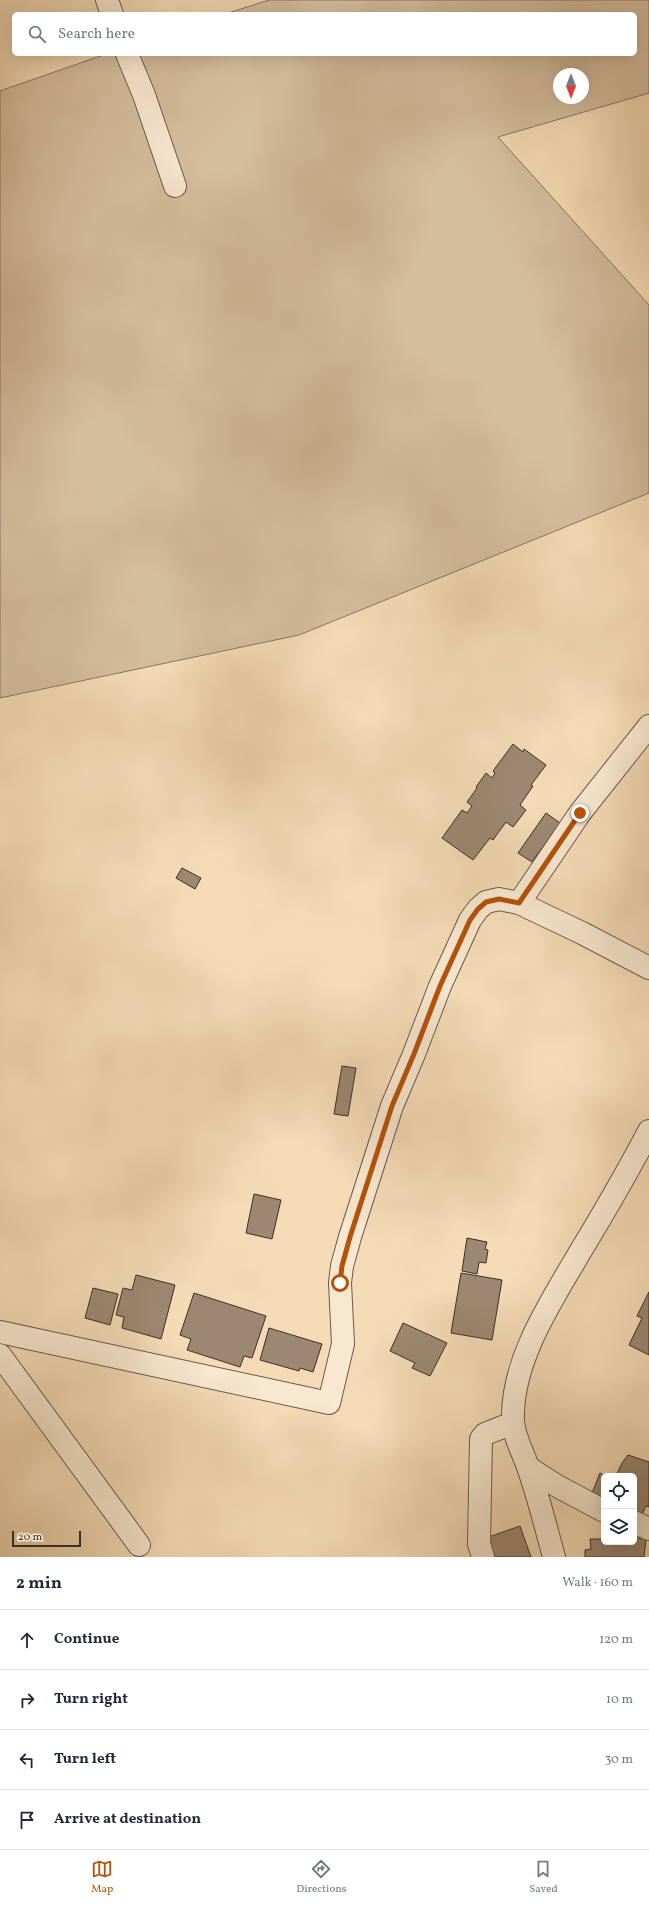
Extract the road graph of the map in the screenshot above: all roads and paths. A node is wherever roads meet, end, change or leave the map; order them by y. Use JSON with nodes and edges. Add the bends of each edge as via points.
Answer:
{"nodes":[{"id":1,"x":107,"y":0,"type":"edge"},
{"id":2,"x":111,"y":12,"type":"edge"},
{"id":3,"x":128,"y":56,"type":"edge"},
{"id":4,"x":175,"y":186,"type":"dead end"},
{"id":5,"x":649,"y":726,"type":"edge"},
{"id":6,"x":519,"y":903,"type":"junction"},
{"id":7,"x":649,"y":968,"type":"edge"},
{"id":8,"x":649,"y":1132,"type":"edge"},
{"id":9,"x":0,"y":1332,"type":"edge"},
{"id":10,"x":0,"y":1355,"type":"edge"},
{"id":11,"x":513,"y":1423,"type":"junction"},
{"id":12,"x":529,"y":1468,"type":"junction"},
{"id":13,"x":601,"y":1509,"type":"edge"},
{"id":14,"x":637,"y":1523,"type":"edge"},
{"id":15,"x":649,"y":1529,"type":"edge"},
{"id":16,"x":139,"y":1544,"type":"dead end"},
{"id":17,"x":483,"y":1557,"type":"edge"},
{"id":18,"x":554,"y":1557,"type":"edge"}],
"edges":[{"from":1,"to":2,"type":"street"},
{"from":3,"to":4,"type":"street"},
{"from":5,"to":6,"type":"street","via":[[580,813]]},
{"from":6,"to":7,"type":"street"},
{"from":6,"to":9,"type":"street","via":[[499,899],[486,902],[470,920],[440,986],[392,1106],[342,1266],[340,1298],[343,1344],[329,1403]]},
{"from":8,"to":11,"type":"street","via":[[546,1311],[523,1362],[514,1395]]},
{"from":10,"to":16,"type":"street"},
{"from":11,"to":12,"type":"street"},
{"from":11,"to":17,"type":"street","via":[[485,1434],[481,1440],[479,1544]]},
{"from":12,"to":13,"type":"street"},
{"from":12,"to":18,"type":"street"},
{"from":14,"to":15,"type":"street"}]}
